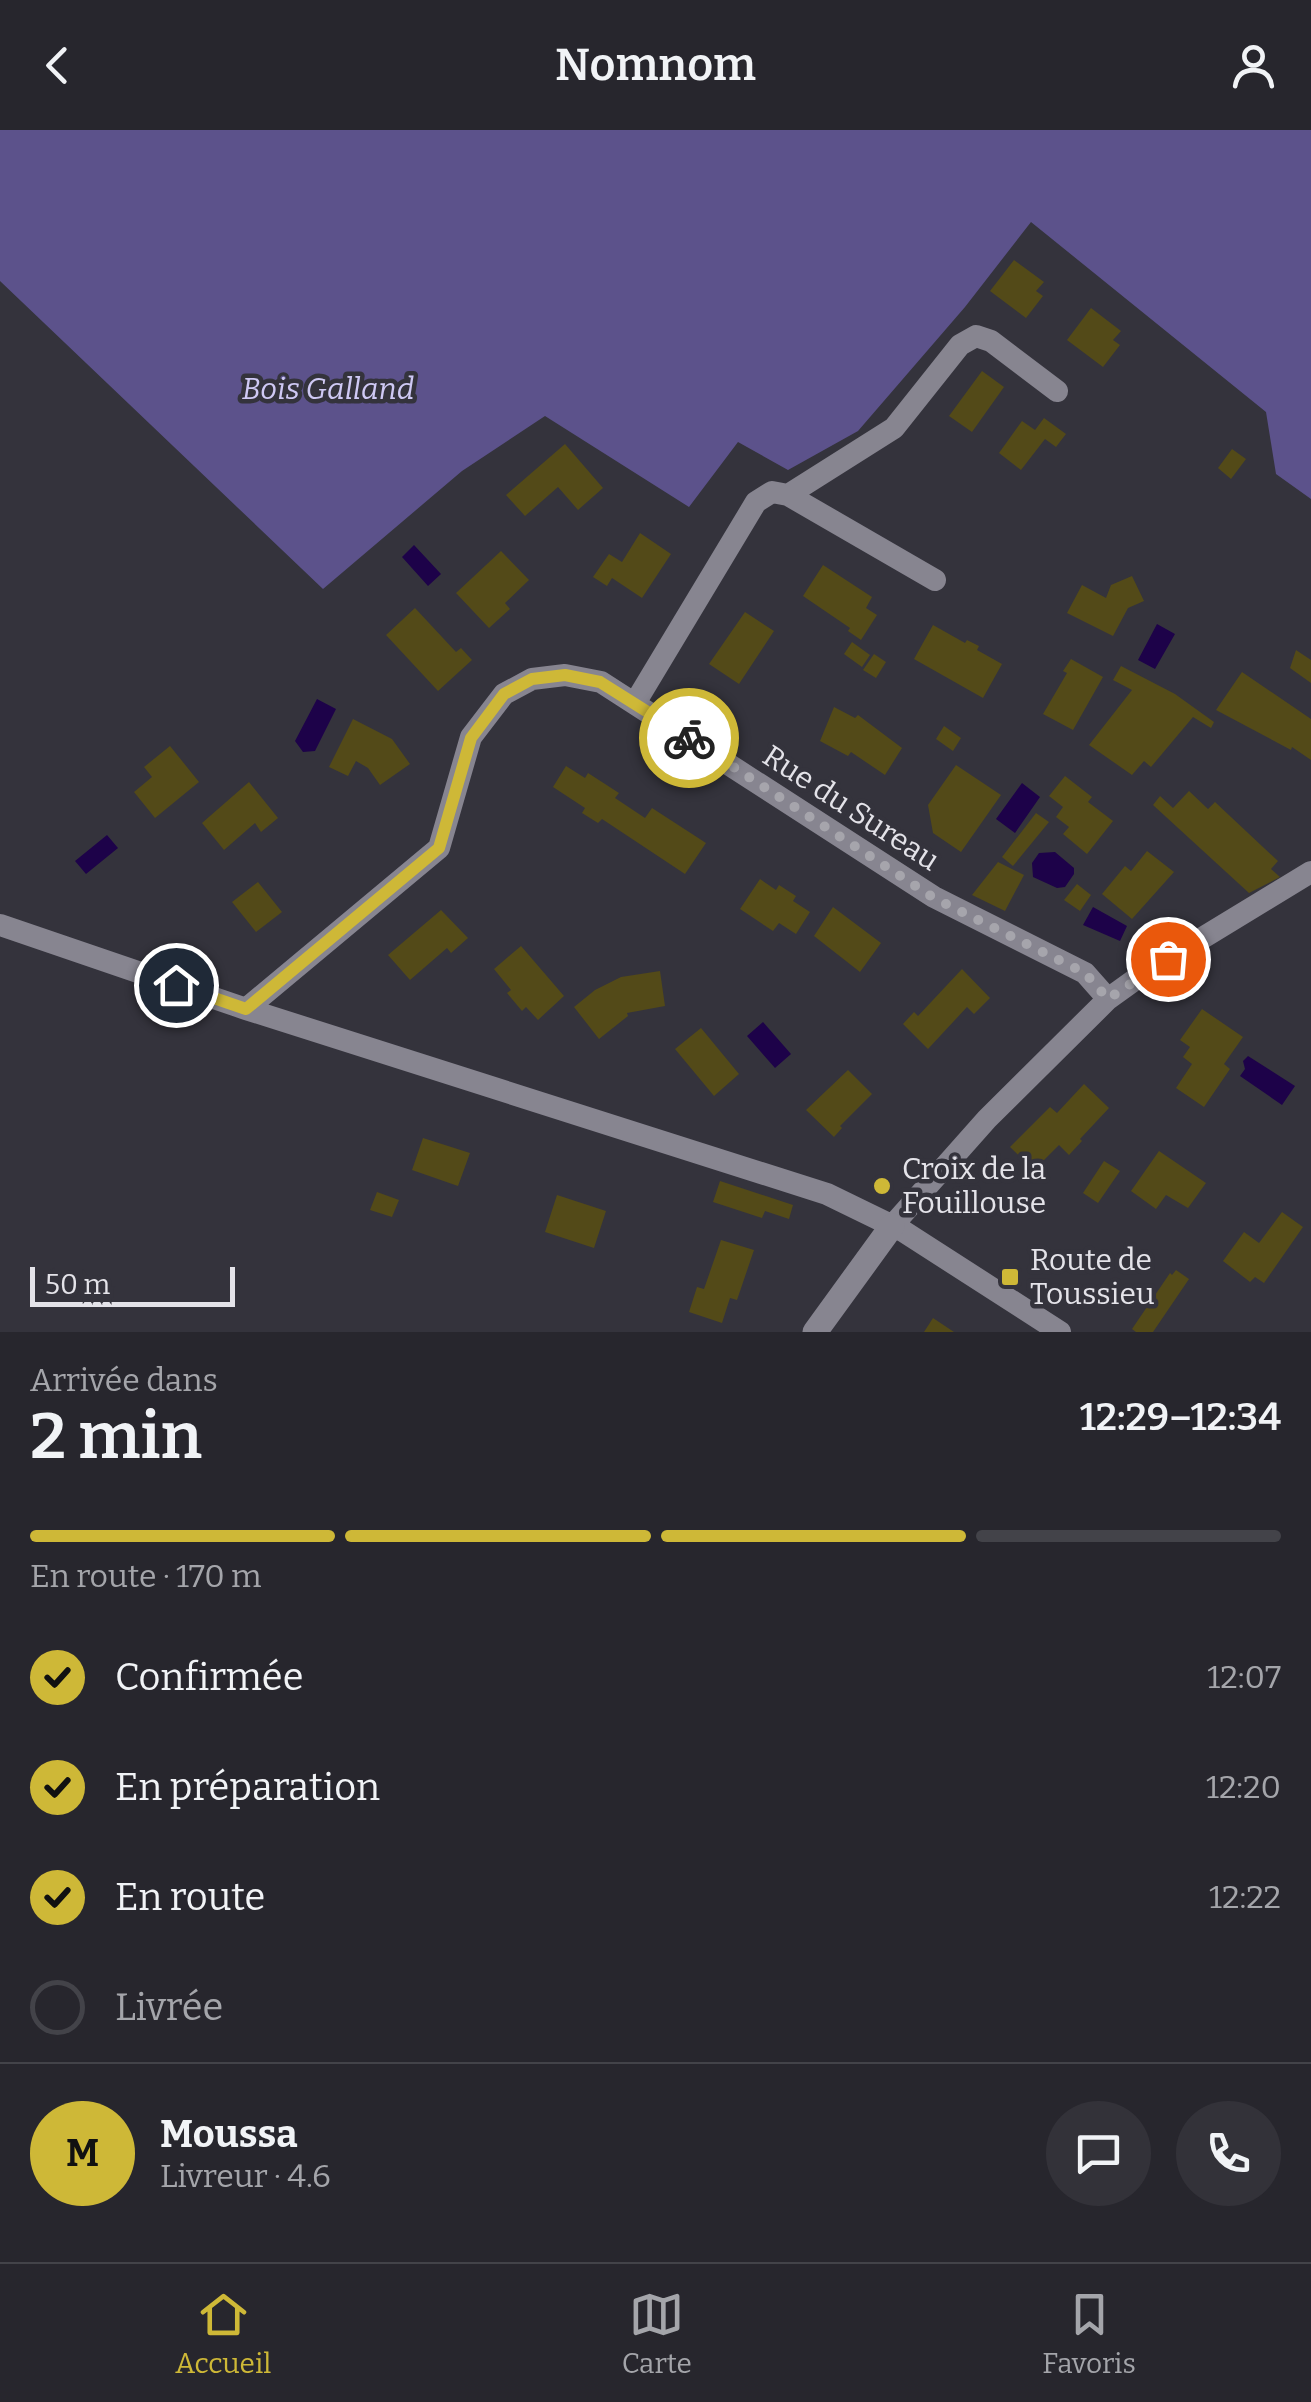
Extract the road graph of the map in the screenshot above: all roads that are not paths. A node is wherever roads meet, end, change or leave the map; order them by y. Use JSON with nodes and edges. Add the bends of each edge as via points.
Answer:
{"nodes":[{"id":1,"x":1057,"y":391,"type":"dead end"},
{"id":2,"x":788,"y":495,"type":"junction"},
{"id":3,"x":935,"y":580,"type":"dead end"},
{"id":4,"x":635,"y":703,"type":"junction"},
{"id":5,"x":1311,"y":872,"type":"edge"},
{"id":6,"x":0,"y":925,"type":"edge"},
{"id":7,"x":1108,"y":999,"type":"junction"},
{"id":8,"x":246,"y":1009,"type":"junction"},
{"id":9,"x":892,"y":1226,"type":"junction"},
{"id":10,"x":815,"y":1332,"type":"edge"},
{"id":11,"x":1060,"y":1332,"type":"edge"}],
"edges":[{"from":1,"to":2,"type":"street","via":[[976,336],[960,345],[894,428]]},
{"from":2,"to":3,"type":"street"},
{"from":2,"to":4,"type":"street","via":[[772,492],[756,502]]},
{"from":4,"to":7,"type":"street","name":"Rue du Sureau","via":[[934,898],[1085,973]]},
{"from":4,"to":8,"type":"street","name":"Rue du Sureau","via":[[600,682],[565,675],[532,679],[504,694],[471,738],[439,848]]},
{"from":5,"to":7,"type":"street"},
{"from":6,"to":8,"type":"street"},
{"from":7,"to":9,"type":"street","via":[[987,1118]]},
{"from":8,"to":9,"type":"street","via":[[826,1194]]},
{"from":9,"to":10,"type":"street"},
{"from":9,"to":11,"type":"street"}]}
